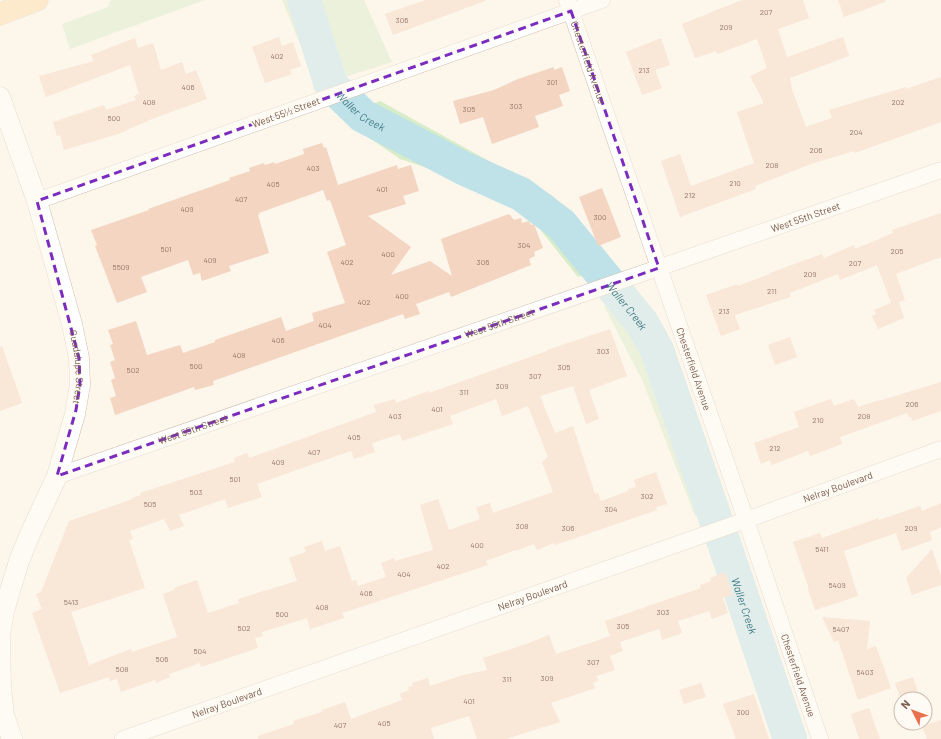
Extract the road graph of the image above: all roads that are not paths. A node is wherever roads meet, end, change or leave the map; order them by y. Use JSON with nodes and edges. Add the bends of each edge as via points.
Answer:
{"nodes":[{"id":1,"x":37,"y":0,"type":"edge"},
{"id":2,"x":602,"y":0,"type":"edge"},
{"id":3,"x":569,"y":6,"type":"edge"},
{"id":4,"x":0,"y":14,"type":"edge"},
{"id":5,"x":0,"y":97,"type":"edge"},
{"id":6,"x":941,"y":170,"type":"edge"},
{"id":7,"x":37,"y":201,"type":"junction"},
{"id":8,"x":659,"y":268,"type":"junction"},
{"id":9,"x":941,"y":449,"type":"edge"},
{"id":10,"x":57,"y":476,"type":"junction"},
{"id":11,"x":746,"y":520,"type":"junction"},
{"id":12,"x":0,"y":635,"type":"edge"},
{"id":13,"x":0,"y":640,"type":"edge"},
{"id":14,"x":12,"y":739,"type":"edge"},
{"id":15,"x":122,"y":739,"type":"edge"},
{"id":16,"x":820,"y":739,"type":"edge"}],
"edges":[{"from":1,"to":4,"type":"main road"},
{"from":2,"to":3,"type":"street","name":"West 55½ Street"},
{"from":3,"to":7,"type":"street","name":"West 55½ Street","via":[[354,88]]},
{"from":3,"to":8,"type":"street","name":"Chesterfield Avenue"},
{"from":5,"to":7,"type":"street","name":"Guadalupe Street"},
{"from":6,"to":8,"type":"street","name":"West 55th Street"},
{"from":7,"to":10,"type":"street","name":"Guadalupe Street","via":[[72,324],[79,358],[80,385],[76,410]]},
{"from":8,"to":10,"type":"street","name":"West 55th Street"},
{"from":8,"to":11,"type":"street","name":"Chesterfield Avenue"},
{"from":9,"to":11,"type":"street","name":"Nelray Boulevard"},
{"from":10,"to":12,"type":"street","name":"Guadalupe Street","via":[[19,561],[4,611]]},
{"from":11,"to":15,"type":"street","name":"Nelray Boulevard"},
{"from":11,"to":16,"type":"street","name":"Chesterfield Avenue"},
{"from":13,"to":14,"type":"street","via":[[4,715]]}]}
